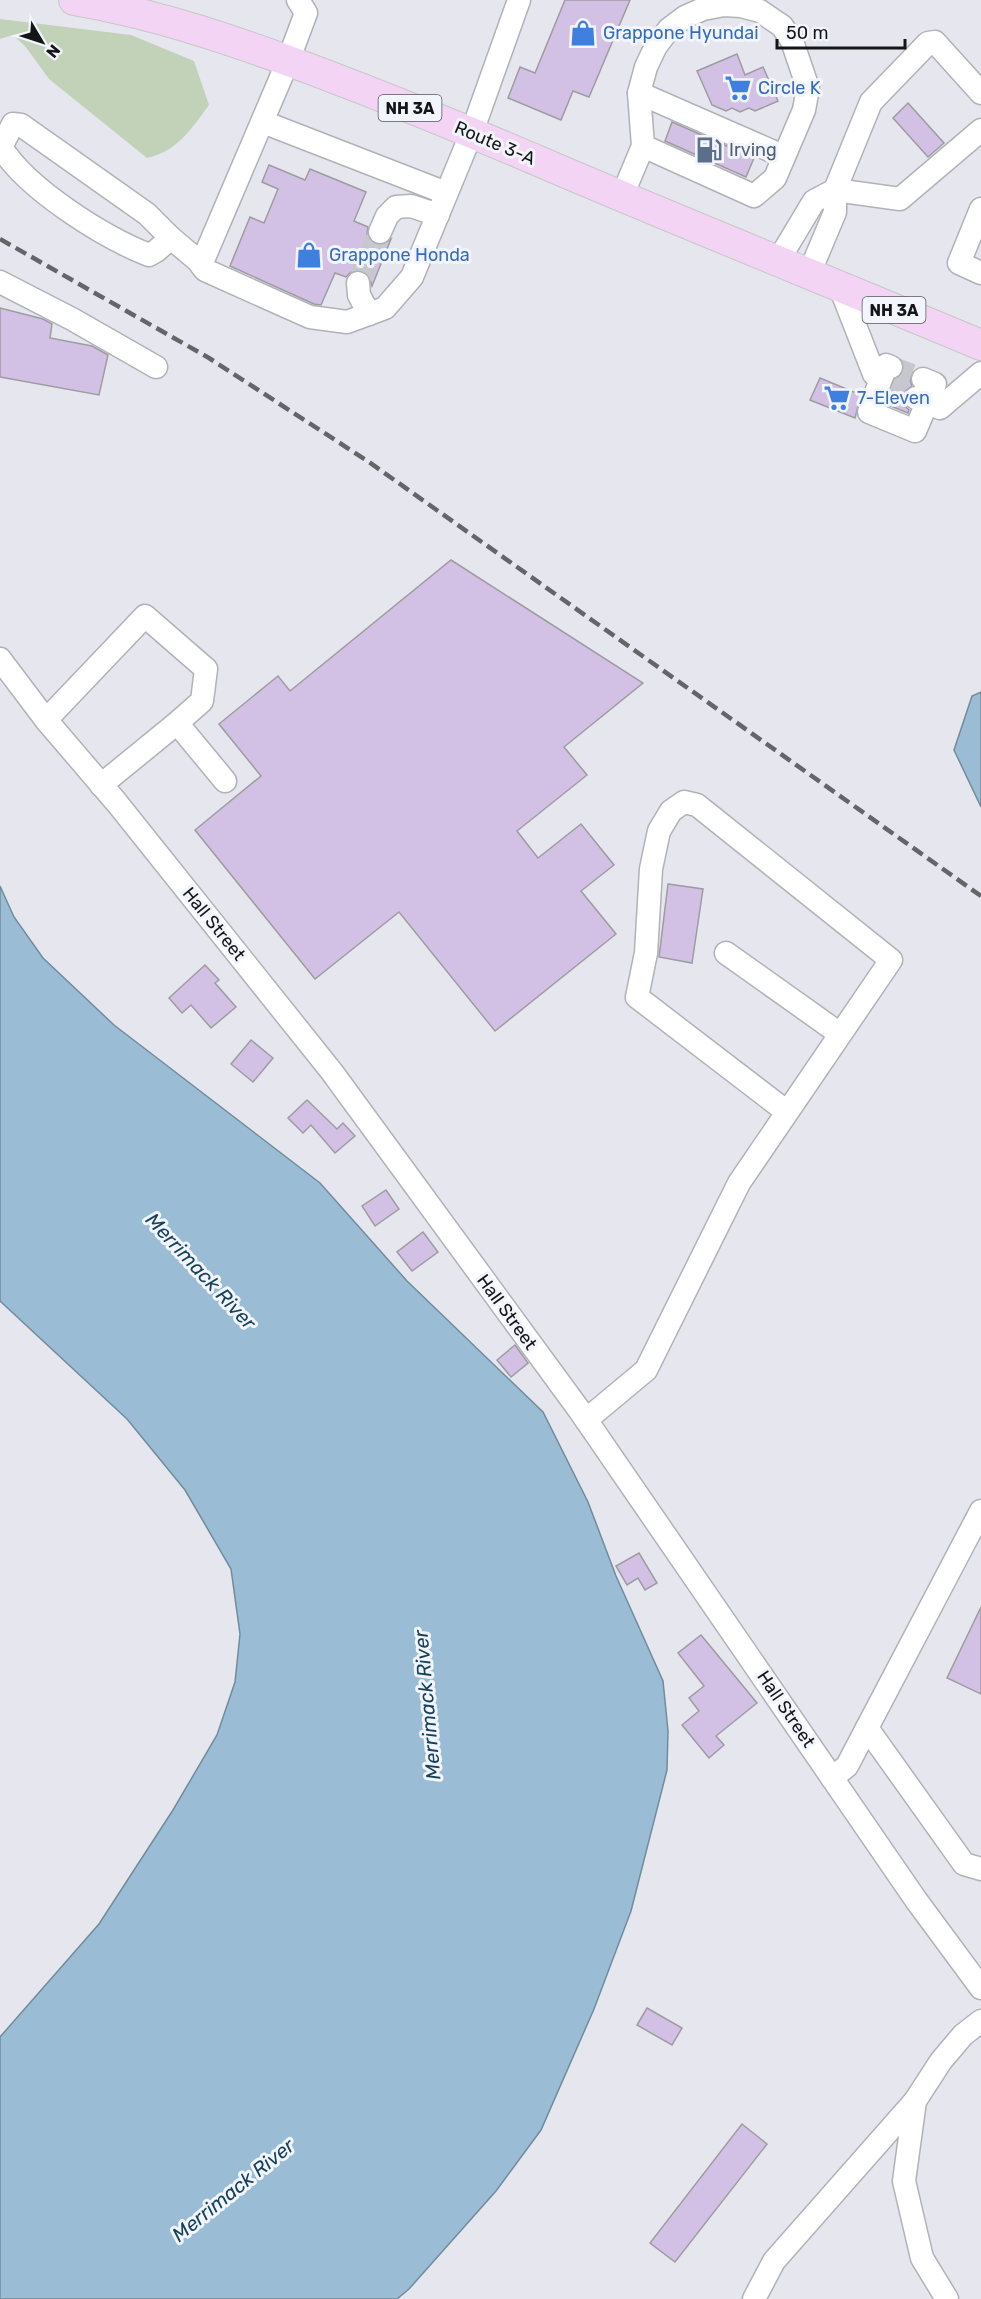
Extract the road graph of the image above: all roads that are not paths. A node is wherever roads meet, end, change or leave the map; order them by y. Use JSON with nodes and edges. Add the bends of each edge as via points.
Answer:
{"nodes":[{"id":1,"x":298,"y":0,"type":"edge"},
{"id":2,"x":519,"y":0,"type":"edge"},
{"id":3,"x":89,"y":1,"type":"edge"},
{"id":4,"x":288,"y":61,"type":"junction"},
{"id":5,"x":639,"y":93,"type":"junction"},
{"id":6,"x":981,"y":93,"type":"edge"},
{"id":7,"x":263,"y":122,"type":"junction"},
{"id":8,"x":981,"y":130,"type":"edge"},
{"id":9,"x":472,"y":132,"type":"junction"},
{"id":10,"x":643,"y":146,"type":"junction"},
{"id":11,"x":783,"y":156,"type":"junction"},
{"id":12,"x":835,"y":190,"type":"junction"},
{"id":13,"x":447,"y":193,"type":"junction"},
{"id":14,"x":622,"y":196,"type":"junction"},
{"id":15,"x":981,"y":209,"type":"edge"},
{"id":16,"x":438,"y":215,"type":"junction"},
{"id":17,"x":380,"y":232,"type":"tunnel mouth"},
{"id":18,"x":981,"y":235,"type":"edge"},
{"id":19,"x":171,"y":238,"type":"junction"},
{"id":20,"x":775,"y":260,"type":"junction"},
{"id":21,"x":202,"y":264,"type":"junction"},
{"id":22,"x":969,"y":268,"type":"edge"},
{"id":23,"x":809,"y":274,"type":"junction"},
{"id":24,"x":0,"y":282,"type":"edge"},
{"id":25,"x":358,"y":283,"type":"tunnel mouth"},
{"id":26,"x":840,"y":287,"type":"junction"},
{"id":27,"x":369,"y":314,"type":"junction"},
{"id":28,"x":981,"y":345,"type":"edge"},
{"id":29,"x":156,"y":367,"type":"dead end"},
{"id":30,"x":981,"y":373,"type":"edge"},
{"id":31,"x":0,"y":660,"type":"edge"},
{"id":32,"x":46,"y":720,"type":"junction"},
{"id":33,"x":177,"y":723,"type":"junction"},
{"id":34,"x":225,"y":781,"type":"dead end"},
{"id":35,"x":101,"y":784,"type":"junction"},
{"id":36,"x":726,"y":953,"type":"dead end"},
{"id":37,"x":840,"y":1034,"type":"junction"},
{"id":38,"x":787,"y":1112,"type":"junction"},
{"id":39,"x":586,"y":1420,"type":"junction"},
{"id":40,"x":981,"y":1511,"type":"edge"},
{"id":41,"x":867,"y":1728,"type":"junction"},
{"id":42,"x":832,"y":1778,"type":"junction"},
{"id":43,"x":981,"y":1869,"type":"edge"},
{"id":44,"x":981,"y":1988,"type":"edge"},
{"id":45,"x":981,"y":2020,"type":"edge"},
{"id":46,"x":915,"y":2101,"type":"junction"},
{"id":47,"x":754,"y":2299,"type":"edge"},
{"id":48,"x":947,"y":2299,"type":"edge"}],
"edges":[{"from":1,"to":4,"type":"street","via":[[306,13]]},
{"from":2,"to":9,"type":"street"},
{"from":3,"to":4,"type":"main road","name":"Route 3-A","number":"NH 3A","via":[[147,14]]},
{"from":4,"to":7,"type":"street"},
{"from":4,"to":9,"type":"main road","name":"Route 3-A","number":"NH 3A"},
{"from":5,"to":10,"type":"street"},
{"from":5,"to":11,"type":"street"},
{"from":5,"to":11,"type":"street","via":[[656,46],[685,17],[724,5],[760,11],[782,26],[792,41],[808,88],[804,110]]},
{"from":6,"to":12,"type":"street","via":[[935,42],[928,43],[871,102]]},
{"from":7,"to":13,"type":"street"},
{"from":7,"to":21,"type":"street"},
{"from":8,"to":12,"type":"street","via":[[900,198]]},
{"from":9,"to":13,"type":"street"},
{"from":9,"to":14,"type":"main road","name":"Route 3-A","number":"NH 3A"},
{"from":10,"to":11,"type":"street","via":[[754,196],[775,178]]},
{"from":10,"to":14,"type":"street"},
{"from":12,"to":20,"type":"street","via":[[814,201]]},
{"from":12,"to":23,"type":"street","via":[[835,212]]},
{"from":13,"to":16,"type":"street"},
{"from":14,"to":20,"type":"main road","name":"Route 3-A","number":"NH 3A"},
{"from":15,"to":22,"type":"street"},
{"from":16,"to":17,"type":"street","via":[[411,206],[396,207]]},
{"from":16,"to":27,"type":"street","via":[[412,277],[385,308]]},
{"from":18,"to":22,"type":"street"},
{"from":19,"to":19,"type":"street","via":[[147,214],[21,125],[13,124],[1,147],[10,161],[58,205],[149,255]]},
{"from":19,"to":21,"type":"street"},
{"from":20,"to":23,"type":"main road","number":"NH 3A"},
{"from":21,"to":27,"type":"street","via":[[205,270],[310,317],[347,322]]},
{"from":23,"to":26,"type":"main road","number":"NH 3A"},
{"from":24,"to":29,"type":"street"},
{"from":25,"to":27,"type":"street","via":[[359,296]]},
{"from":26,"to":28,"type":"main road","number":"NH 3A"},
{"from":26,"to":30,"type":"street","via":[[874,374],[884,377],[869,412],[915,431],[922,393],[940,408]]},
{"from":31,"to":32,"type":"street","name":"Hall Street"},
{"from":32,"to":33,"type":"street","via":[[145,616],[206,669],[202,701]]},
{"from":32,"to":35,"type":"street","name":"Hall Street"},
{"from":33,"to":34,"type":"street"},
{"from":33,"to":35,"type":"street"},
{"from":35,"to":39,"type":"street","name":"Hall Street","via":[[332,1072]]},
{"from":36,"to":37,"type":"street"},
{"from":37,"to":38,"type":"street"},
{"from":37,"to":38,"type":"street","via":[[891,960],[697,805],[684,802],[671,811],[658,831],[651,869],[646,953],[637,997]]},
{"from":38,"to":39,"type":"street","via":[[739,1183],[646,1370]]},
{"from":39,"to":42,"type":"street","name":"Hall Street"},
{"from":40,"to":41,"type":"street"},
{"from":41,"to":42,"type":"street","via":[[847,1766]]},
{"from":41,"to":43,"type":"street","via":[[964,1864]]},
{"from":42,"to":44,"type":"street","name":"Hall Street"},
{"from":45,"to":46,"type":"street","via":[[941,2061]]},
{"from":46,"to":47,"type":"street","via":[[774,2261]]},
{"from":46,"to":48,"type":"street","via":[[904,2181],[922,2258]]}]}
